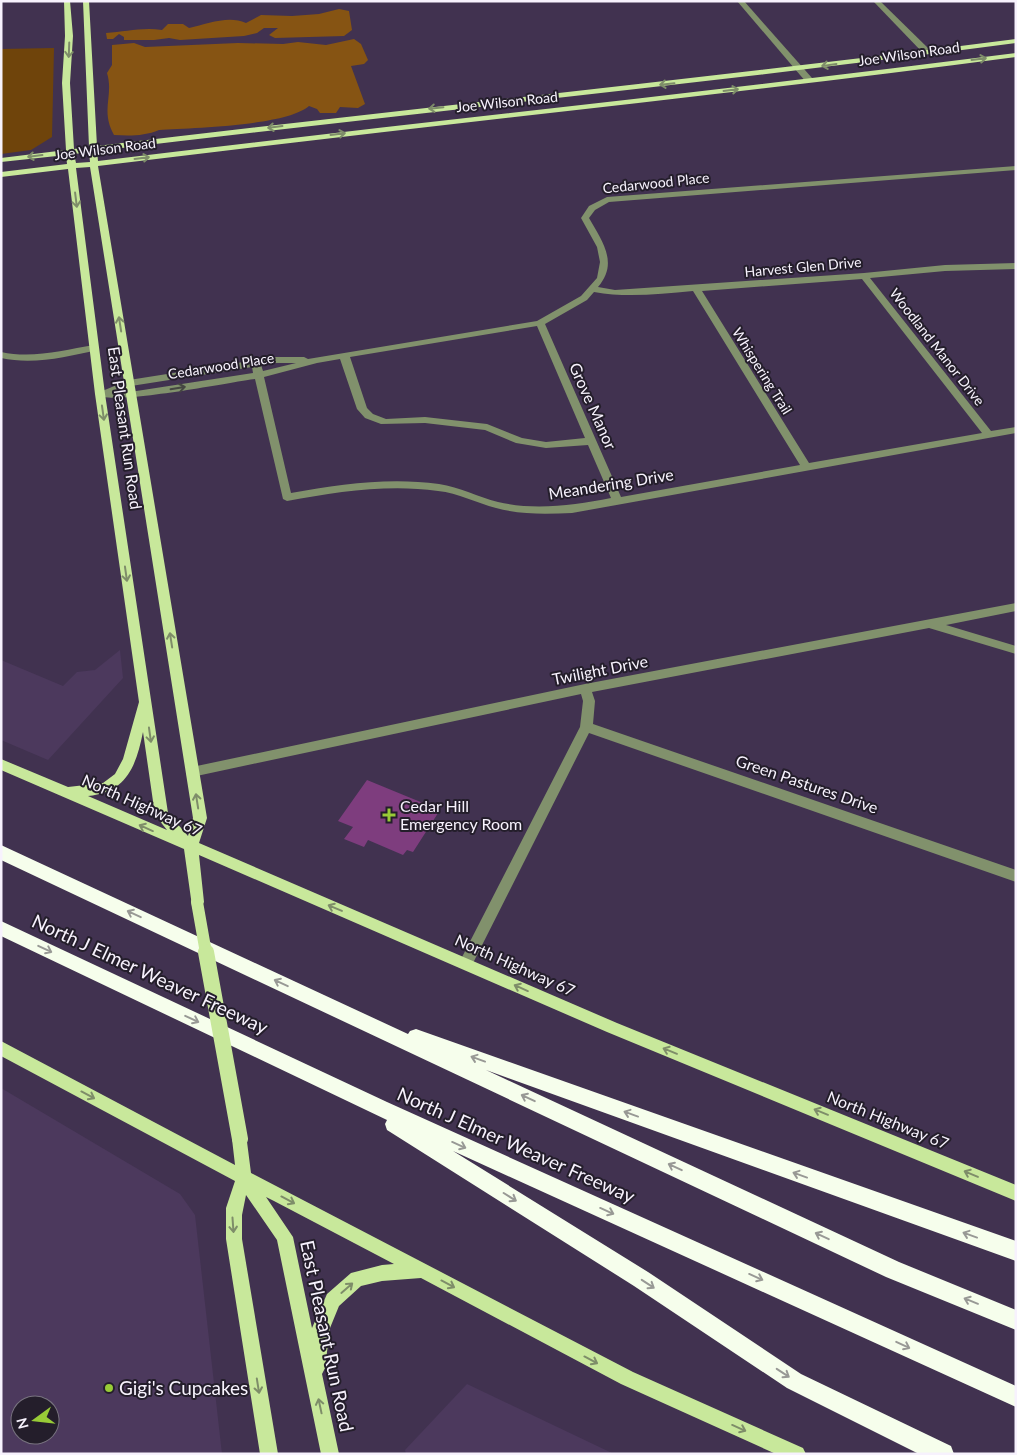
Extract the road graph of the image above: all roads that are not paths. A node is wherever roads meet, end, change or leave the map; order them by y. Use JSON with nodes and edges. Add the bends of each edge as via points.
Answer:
{"nodes":[{"id":1,"x":67,"y":1,"type":"edge"},
{"id":2,"x":86,"y":1,"type":"edge"},
{"id":3,"x":740,"y":1,"type":"edge"},
{"id":4,"x":876,"y":1,"type":"edge"},
{"id":5,"x":1016,"y":41,"type":"edge"},
{"id":6,"x":926,"y":52,"type":"junction"},
{"id":7,"x":1016,"y":55,"type":"edge"},
{"id":8,"x":798,"y":69,"type":"junction"},
{"id":9,"x":809,"y":80,"type":"junction"},
{"id":10,"x":93,"y":149,"type":"junction"},
{"id":11,"x":70,"y":152,"type":"junction"},
{"id":12,"x":1,"y":160,"type":"edge"},
{"id":13,"x":94,"y":164,"type":"junction"},
{"id":14,"x":72,"y":167,"type":"junction"},
{"id":15,"x":1016,"y":168,"type":"edge"},
{"id":16,"x":1,"y":176,"type":"edge"},
{"id":17,"x":1016,"y":266,"type":"edge"},
{"id":18,"x":864,"y":276,"type":"junction"},
{"id":19,"x":593,"y":289,"type":"junction"},
{"id":20,"x":696,"y":289,"type":"junction"},
{"id":21,"x":540,"y":323,"type":"junction"},
{"id":22,"x":94,"y":348,"type":"junction"},
{"id":23,"x":1,"y":354,"type":"edge"},
{"id":24,"x":344,"y":355,"type":"junction"},
{"id":25,"x":316,"y":360,"type":"junction"},
{"id":26,"x":256,"y":363,"type":"junction"},
{"id":27,"x":259,"y":375,"type":"junction"},
{"id":28,"x":129,"y":383,"type":"junction"},
{"id":29,"x":100,"y":394,"type":"junction"},
{"id":30,"x":130,"y":395,"type":"junction"},
{"id":31,"x":1016,"y":430,"type":"edge"},
{"id":32,"x":989,"y":434,"type":"junction"},
{"id":33,"x":592,"y":441,"type":"junction"},
{"id":34,"x":806,"y":467,"type":"junction"},
{"id":35,"x":618,"y":501,"type":"junction"},
{"id":36,"x":1016,"y":607,"type":"edge"},
{"id":37,"x":928,"y":624,"type":"junction"},
{"id":38,"x":1016,"y":650,"type":"edge"},
{"id":39,"x":585,"y":689,"type":"junction"},
{"id":40,"x":145,"y":698,"type":"junction"},
{"id":41,"x":586,"y":727,"type":"junction"},
{"id":42,"x":1,"y":764,"type":"edge"},
{"id":43,"x":192,"y":772,"type":"junction"},
{"id":44,"x":66,"y":792,"type":"junction"},
{"id":45,"x":191,"y":848,"type":"junction"},
{"id":46,"x":1,"y":852,"type":"edge"},
{"id":47,"x":1016,"y":876,"type":"edge"},
{"id":48,"x":1,"y":928,"type":"edge"},
{"id":49,"x":466,"y":963,"type":"junction"},
{"id":50,"x":326,"y":1004,"type":"junction"},
{"id":51,"x":1,"y":1048,"type":"edge"},
{"id":52,"x":336,"y":1087,"type":"junction"},
{"id":53,"x":244,"y":1179,"type":"junction"},
{"id":54,"x":1016,"y":1193,"type":"edge"},
{"id":55,"x":1016,"y":1252,"type":"edge"},
{"id":56,"x":421,"y":1270,"type":"junction"},
{"id":57,"x":1016,"y":1320,"type":"edge"},
{"id":58,"x":315,"y":1381,"type":"junction"},
{"id":59,"x":1016,"y":1397,"type":"edge"},
{"id":60,"x":269,"y":1454,"type":"edge"},
{"id":61,"x":330,"y":1454,"type":"edge"},
{"id":62,"x":797,"y":1454,"type":"edge"},
{"id":63,"x":943,"y":1454,"type":"edge"}],
"edges":[{"from":1,"to":11,"type":"main road","name":"East Pleasant Run Road","one_way":true,"via":[[70,36],[66,83]]},
{"from":2,"to":10,"type":"main road","name":"East Pleasant Run Road"},
{"from":3,"to":8,"type":"street"},
{"from":4,"to":6,"type":"street"},
{"from":5,"to":6,"type":"main road","name":"Joe Wilson Road"},
{"from":6,"to":8,"type":"main road","name":"Joe Wilson Road","one_way":true},
{"from":9,"to":7,"type":"main road","name":"Joe Wilson Road","one_way":true},
{"from":8,"to":9,"type":"street"},
{"from":8,"to":10,"type":"main road","name":"Joe Wilson Road","one_way":true},
{"from":13,"to":9,"type":"main road","name":"Joe Wilson Road","one_way":true},
{"from":10,"to":11,"type":"main road","name":"Joe Wilson Road"},
{"from":10,"to":13,"type":"main road","name":"East Pleasant Run Road"},
{"from":11,"to":12,"type":"main road","name":"Joe Wilson Road","one_way":true},
{"from":11,"to":14,"type":"main road","name":"East Pleasant Run Road"},
{"from":13,"to":14,"type":"main road","name":"Joe Wilson Road"},
{"from":28,"to":13,"type":"main road","name":"East Pleasant Run Road","one_way":true},
{"from":14,"to":16,"type":"main road","name":"Joe Wilson Road"},
{"from":14,"to":22,"type":"main road","name":"East Pleasant Run Road","one_way":true},
{"from":15,"to":19,"type":"street","name":"Cedarwood Place","via":[[607,200],[592,208],[585,218],[601,247],[604,262],[601,278]]},
{"from":17,"to":18,"type":"street","name":"Harvest Glen Drive","via":[[945,268]]},
{"from":18,"to":20,"type":"street","name":"Harvest Glen Drive"},
{"from":18,"to":32,"type":"street","name":"Woodland Manor Drive"},
{"from":19,"to":20,"type":"street","name":"Harvest Glen Drive","via":[[632,294]]},
{"from":19,"to":21,"type":"street","name":"Cedarwood Place","via":[[568,309]]},
{"from":20,"to":34,"type":"street","name":"Whispering Trail"},
{"from":21,"to":24,"type":"street","name":"Cedarwood Place"},
{"from":21,"to":33,"type":"street","name":"Grove Manor"},
{"from":22,"to":23,"type":"street","via":[[34,357]]},
{"from":22,"to":29,"type":"main road","name":"East Pleasant Run Road"},
{"from":24,"to":25,"type":"street","name":"Cedarwood Place"},
{"from":24,"to":33,"type":"street","via":[[362,409],[368,416],[385,422],[425,420],[486,427],[520,441],[546,445]]},
{"from":25,"to":26,"type":"street","name":"Cedarwood Place"},
{"from":25,"to":27,"type":"street","name":"Cedarwood Place"},
{"from":26,"to":27,"type":"street","name":"Meandering Drive"},
{"from":26,"to":28,"type":"street","name":"Cedarwood Place"},
{"from":30,"to":27,"type":"street","name":"Cedarwood Place","one_way":true},
{"from":27,"to":35,"type":"street","name":"Meandering Drive","via":[[287,497],[365,484],[403,483],[441,487],[515,509],[572,509]]},
{"from":28,"to":29,"type":"street","name":"Cedarwood Place"},
{"from":28,"to":30,"type":"main road","name":"East Pleasant Run Road"},
{"from":29,"to":30,"type":"street","name":"Cedarwood Place"},
{"from":29,"to":40,"type":"main road","name":"East Pleasant Run Road","one_way":true},
{"from":43,"to":30,"type":"main road","name":"East Pleasant Run Road","one_way":true},
{"from":31,"to":32,"type":"street","name":"Meandering Drive"},
{"from":32,"to":34,"type":"street","name":"Meandering Drive"},
{"from":33,"to":35,"type":"street","name":"Grove Manor"},
{"from":34,"to":35,"type":"street","name":"Meandering Drive"},
{"from":36,"to":37,"type":"street","name":"Twilight Drive"},
{"from":37,"to":38,"type":"street"},
{"from":37,"to":39,"type":"street","name":"Twilight Drive"},
{"from":39,"to":41,"type":"street","via":[[589,701]]},
{"from":39,"to":43,"type":"street","name":"Twilight Drive"},
{"from":40,"to":44,"type":"main road","via":[[127,767],[112,784],[91,791]]},
{"from":40,"to":45,"type":"main road","name":"East Pleasant Run Road","one_way":true,"via":[[162,815]]},
{"from":41,"to":47,"type":"street","name":"Green Pastures Drive"},
{"from":41,"to":49,"type":"street"},
{"from":42,"to":44,"type":"main road","name":"North Highway 67"},
{"from":45,"to":43,"type":"main road","name":"East Pleasant Run Road","one_way":true,"via":[[200,818]]},
{"from":45,"to":44,"type":"main road","name":"North Highway 67","one_way":true},
{"from":49,"to":45,"type":"main road","name":"North Highway 67","one_way":true},
{"from":45,"to":53,"type":"main road","name":"East Pleasant Run Road","bridge":true,"via":[[197,902],[240,1139]]},
{"from":50,"to":46,"type":"highway","one_way":true},
{"from":48,"to":52,"type":"highway","name":"North J Elmer Weaver Freeway","one_way":true},
{"from":54,"to":49,"type":"main road","name":"North Highway 67","one_way":true,"via":[[556,1004]]},
{"from":55,"to":50,"type":"highway","one_way":true},
{"from":57,"to":50,"type":"highway","one_way":true,"via":[[893,1270]]},
{"from":51,"to":53,"type":"main road","one_way":true},
{"from":52,"to":59,"type":"highway","name":"North J Elmer Weaver Freeway","one_way":true},
{"from":52,"to":63,"type":"highway","one_way":true,"via":[[641,1279],[794,1381]]},
{"from":53,"to":56,"type":"main road","one_way":true},
{"from":53,"to":58,"type":"main road","name":"East Pleasant Run Road","via":[[285,1237]]},
{"from":53,"to":60,"type":"main road","name":"East Pleasant Run Road","one_way":true,"via":[[236,1196],[232,1218]]},
{"from":58,"to":56,"type":"main road","one_way":true,"via":[[320,1328],[333,1300],[357,1279]]},
{"from":56,"to":62,"type":"main road","one_way":true,"via":[[627,1378]]},
{"from":61,"to":58,"type":"main road","name":"East Pleasant Run Road","one_way":true}]}
